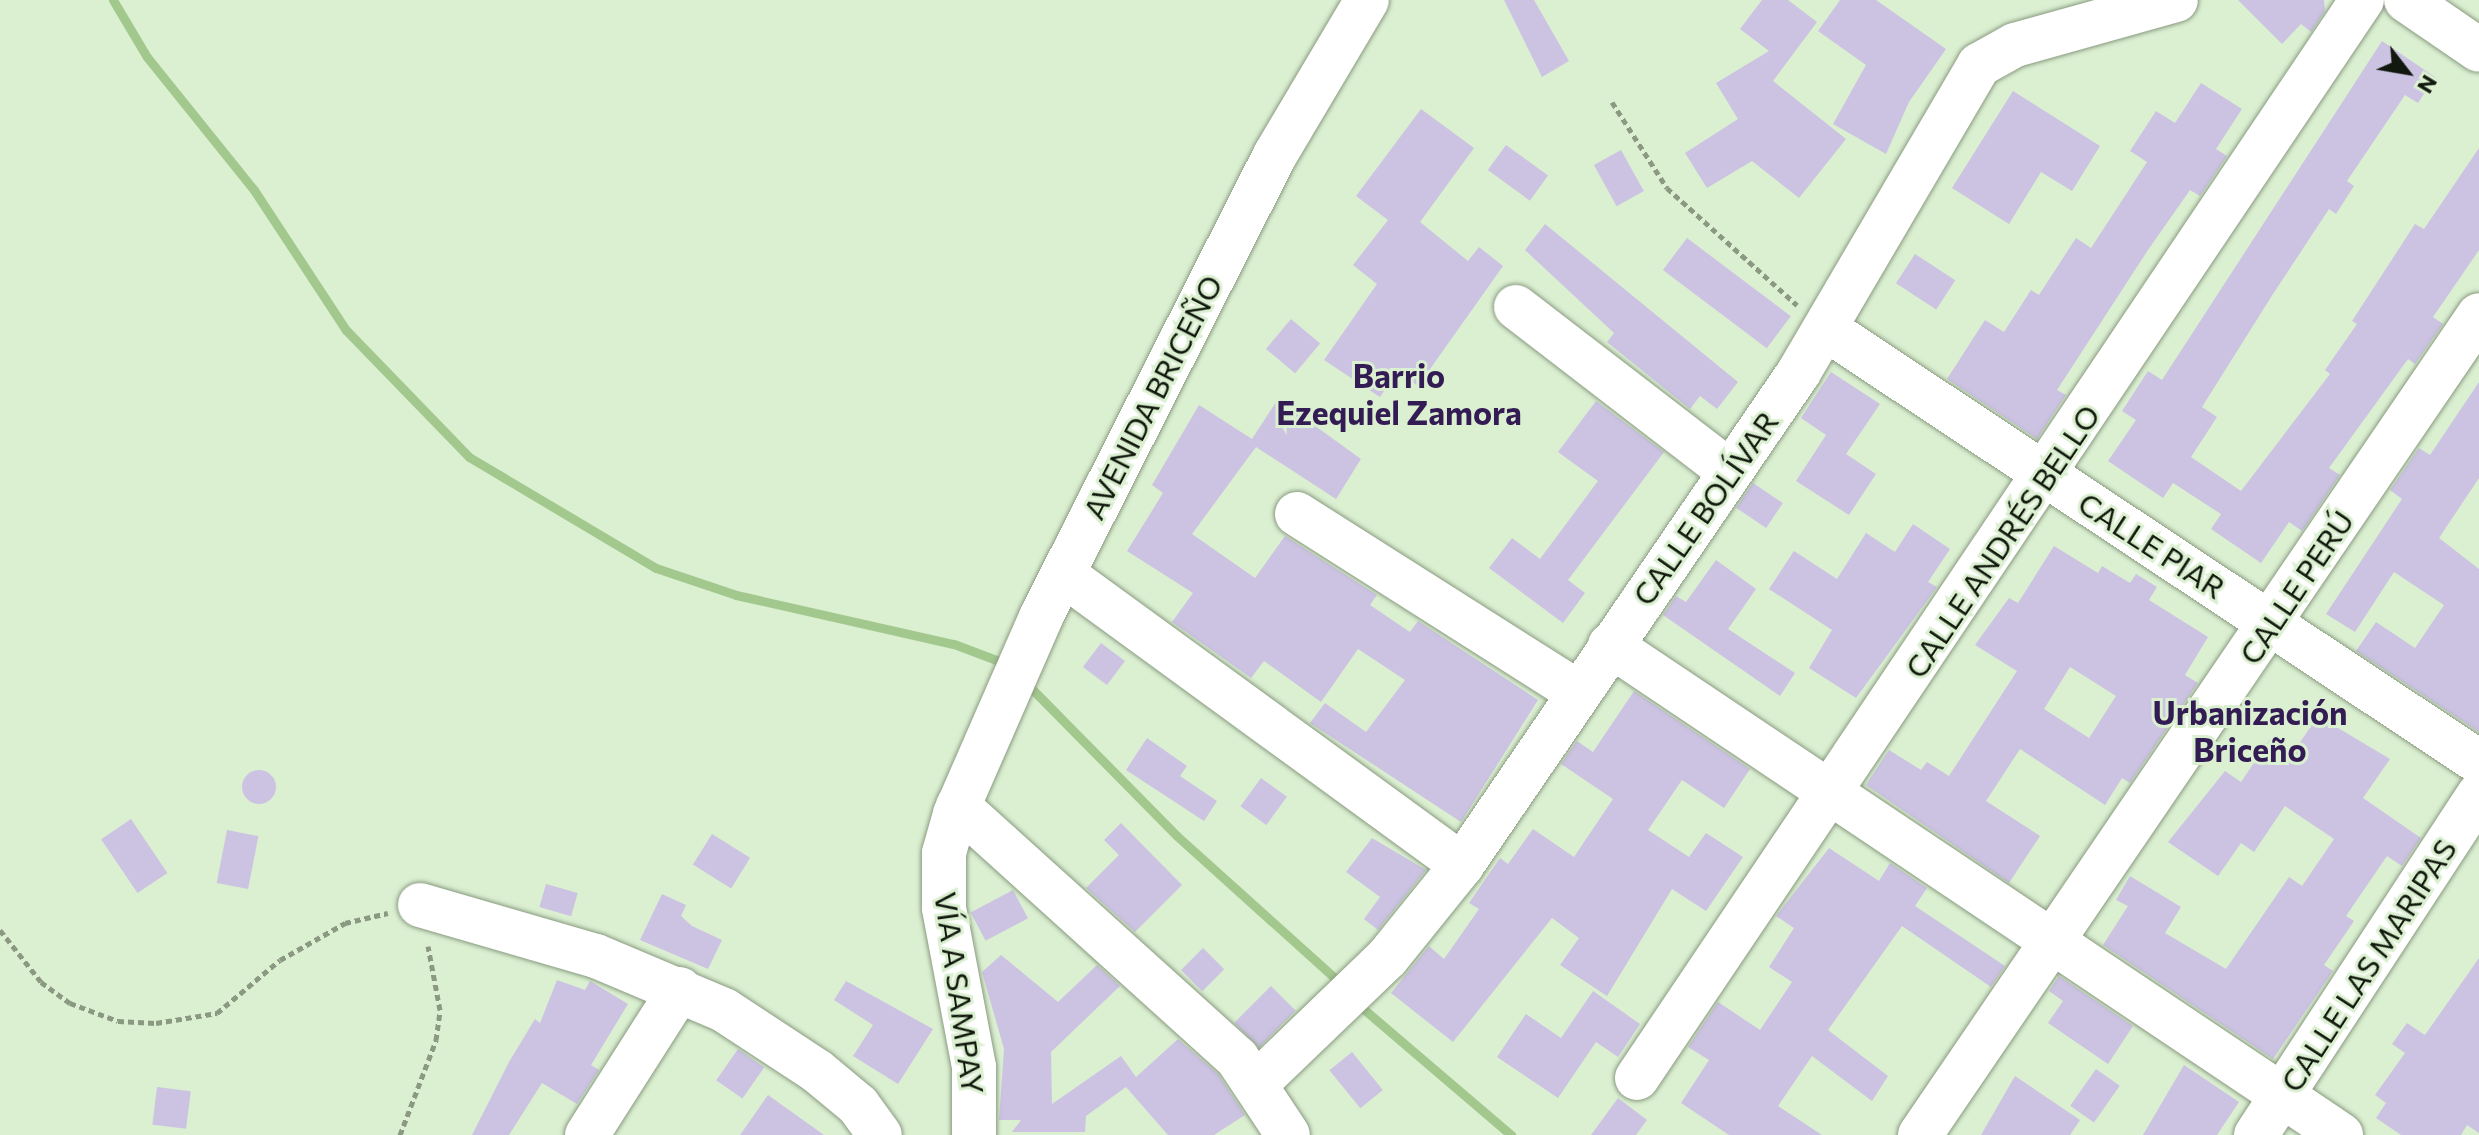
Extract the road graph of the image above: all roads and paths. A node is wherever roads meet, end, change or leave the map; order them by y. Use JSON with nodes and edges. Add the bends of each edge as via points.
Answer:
{"nodes":[{"id":1,"x":1367,"y":0,"type":"edge"},
{"id":2,"x":2176,"y":0,"type":"edge"},
{"id":3,"x":2362,"y":0,"type":"edge"},
{"id":4,"x":2406,"y":0,"type":"edge"},
{"id":5,"x":2479,"y":50,"type":"edge"},
{"id":6,"x":1612,"y":102,"type":"dead end"},
{"id":7,"x":1516,"y":307,"type":"dead end"},
{"id":8,"x":2479,"y":315,"type":"edge"},
{"id":9,"x":1826,"y":329,"type":"junction"},
{"id":10,"x":1730,"y":472,"type":"junction"},
{"id":11,"x":2048,"y":476,"type":"junction"},
{"id":12,"x":1297,"y":514,"type":"dead end"},
{"id":13,"x":1063,"y":574,"type":"junction"},
{"id":14,"x":2272,"y":624,"type":"junction"},
{"id":15,"x":1610,"y":645,"type":"junction"},
{"id":16,"x":1577,"y":692,"type":"junction"},
{"id":17,"x":2479,"y":762,"type":"edge"},
{"id":18,"x":1832,"y":790,"type":"junction"},
{"id":19,"x":2479,"y":794,"type":"edge"},
{"id":20,"x":958,"y":806,"type":"junction"},
{"id":21,"x":1462,"y":865,"type":"junction"},
{"id":22,"x":420,"y":905,"type":"junction"},
{"id":23,"x":0,"y":930,"type":"edge"},
{"id":24,"x":2056,"y":939,"type":"junction"},
{"id":25,"x":680,"y":989,"type":"junction"},
{"id":26,"x":1637,"y":1078,"type":"dead end"},
{"id":27,"x":1258,"y":1082,"type":"junction"},
{"id":28,"x":2284,"y":1096,"type":"junction"},
{"id":29,"x":400,"y":1135,"type":"edge"},
{"id":30,"x":587,"y":1135,"type":"edge"},
{"id":31,"x":880,"y":1135,"type":"edge"},
{"id":32,"x":974,"y":1135,"type":"edge"},
{"id":33,"x":1288,"y":1135,"type":"edge"},
{"id":34,"x":1920,"y":1135,"type":"edge"},
{"id":35,"x":2256,"y":1135,"type":"edge"},
{"id":36,"x":2341,"y":1135,"type":"edge"}],
"edges":[{"from":1,"to":13,"type":"street","name":"AVENIDA BRICEÑO","via":[[1301,105]]},
{"from":2,"to":9,"type":"street","name":"CALLE BOLÍVAR","via":[[2015,45],[1979,65]]},
{"from":3,"to":11,"type":"street","name":"CALLE ANDRÉS BELLO"},
{"from":4,"to":5,"type":"street"},
{"from":6,"to":9,"type":"path","via":[[1667,188]]},
{"from":7,"to":10,"type":"street"},
{"from":8,"to":14,"type":"street","name":"CALLE PERÚ"},
{"from":9,"to":10,"type":"street","name":"CALLE BOLÍVAR"},
{"from":9,"to":11,"type":"street","name":"CALLE PIAR"},
{"from":10,"to":15,"type":"street","name":"CALLE BOLÍVAR"},
{"from":11,"to":14,"type":"street","name":"CALLE PIAR"},
{"from":11,"to":18,"type":"street","name":"CALLE ANDRÉS BELLO"},
{"from":12,"to":16,"type":"street"},
{"from":13,"to":20,"type":"street","name":"AVENIDA BRICEÑO"},
{"from":13,"to":21,"type":"street"},
{"from":14,"to":17,"type":"street","name":"CALLE PIAR"},
{"from":14,"to":24,"type":"street","name":"CALLE PERÚ"},
{"from":15,"to":16,"type":"street","name":"CALLE BOLÍVAR"},
{"from":15,"to":18,"type":"street"},
{"from":16,"to":21,"type":"street","name":"CALLE BOLÍVAR"},
{"from":18,"to":24,"type":"street"},
{"from":18,"to":26,"type":"street","name":"CALLE ANDRÉS BELLO"},
{"from":19,"to":28,"type":"street","name":"CALLE LAS MARIPAS"},
{"from":20,"to":27,"type":"street"},
{"from":20,"to":32,"type":"street","name":"VÍA A SAMPAY","via":[[944,853],[944,908],[974,1067]]},
{"from":21,"to":27,"type":"street","name":"CALLE BOLÍVAR","via":[[1387,958]]},
{"from":22,"to":23,"type":"path","via":[[345,923],[280,960],[217,1013],[156,1023],[118,1021],[70,1003],[41,982]]},
{"from":22,"to":25,"type":"street","via":[[512,929]]},
{"from":22,"to":29,"type":"path","via":[[440,1010]]},
{"from":24,"to":28,"type":"street"},
{"from":24,"to":34,"type":"street","name":"CALLE PERÚ"},
{"from":25,"to":30,"type":"street"},
{"from":25,"to":31,"type":"street","via":[[817,1071],[858,1105]]},
{"from":27,"to":33,"type":"street"},
{"from":28,"to":35,"type":"street","name":"CALLE LAS MARIPAS"},
{"from":28,"to":36,"type":"street"}]}
